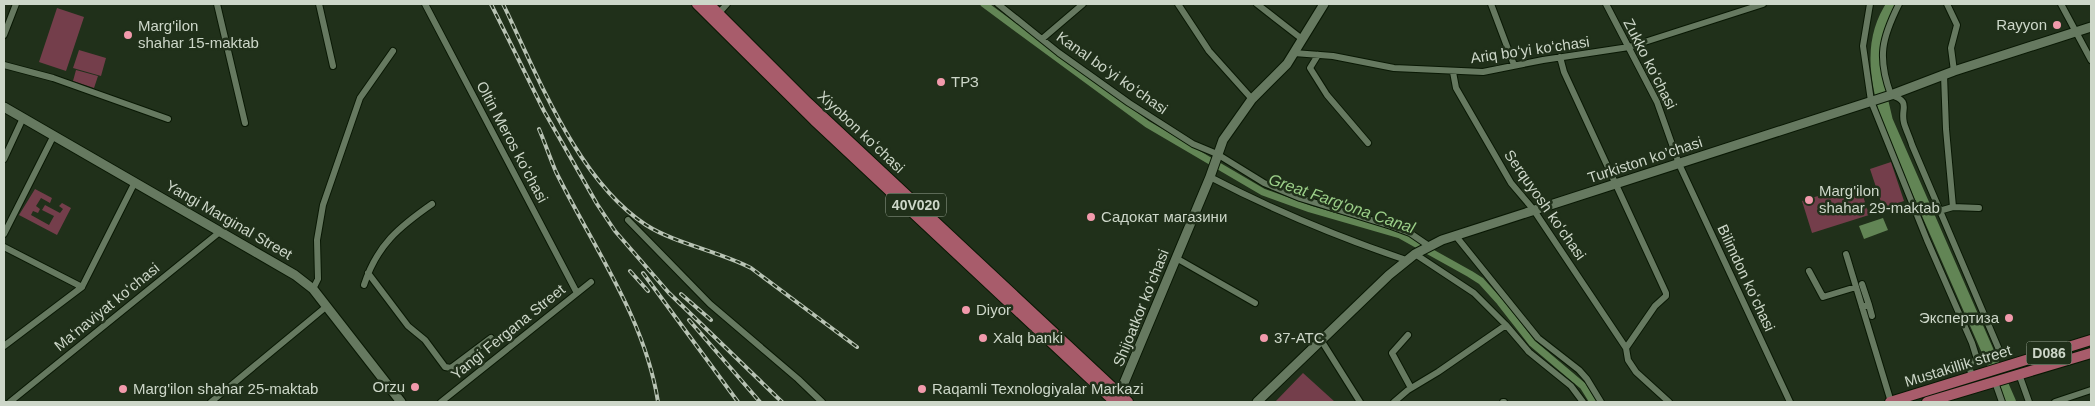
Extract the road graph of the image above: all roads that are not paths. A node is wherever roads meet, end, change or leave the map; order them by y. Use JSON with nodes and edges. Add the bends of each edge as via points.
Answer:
{"nodes":[{"id":1,"x":16,"y":4,"type":"edge"},
{"id":2,"x":217,"y":4,"type":"edge"},
{"id":3,"x":319,"y":4,"type":"edge"},
{"id":4,"x":425,"y":4,"type":"edge"},
{"id":5,"x":698,"y":4,"type":"edge"},
{"id":6,"x":709,"y":4,"type":"edge"},
{"id":7,"x":728,"y":4,"type":"edge"},
{"id":8,"x":1083,"y":4,"type":"edge"},
{"id":9,"x":1178,"y":4,"type":"edge"},
{"id":10,"x":1257,"y":4,"type":"edge"},
{"id":11,"x":1324,"y":4,"type":"edge"},
{"id":12,"x":1491,"y":4,"type":"edge"},
{"id":13,"x":1606,"y":4,"type":"edge"},
{"id":14,"x":1763,"y":4,"type":"edge"},
{"id":15,"x":1870,"y":4,"type":"edge"},
{"id":16,"x":1899,"y":4,"type":"edge"},
{"id":17,"x":1947,"y":4,"type":"edge"},
{"id":18,"x":2061,"y":4,"type":"edge"},
{"id":19,"x":1002,"y":5,"type":"edge"},
{"id":20,"x":718,"y":14,"type":"junction"},
{"id":21,"x":2091,"y":27,"type":"edge"},
{"id":22,"x":2075,"y":32,"type":"junction"},
{"id":23,"x":4,"y":35,"type":"edge"},
{"id":24,"x":1042,"y":39,"type":"junction"},
{"id":25,"x":1302,"y":39,"type":"junction"},
{"id":26,"x":1629,"y":47,"type":"junction"},
{"id":27,"x":393,"y":51,"type":"dead end"},
{"id":28,"x":1294,"y":53,"type":"junction"},
{"id":29,"x":1318,"y":55,"type":"junction"},
{"id":30,"x":1560,"y":57,"type":"junction"},
{"id":31,"x":2091,"y":60,"type":"edge"},
{"id":32,"x":4,"y":65,"type":"edge"},
{"id":33,"x":333,"y":66,"type":"dead end"},
{"id":34,"x":1514,"y":66,"type":"junction"},
{"id":35,"x":1453,"y":72,"type":"junction"},
{"id":36,"x":1954,"y":72,"type":"junction"},
{"id":37,"x":1944,"y":76,"type":"junction"},
{"id":38,"x":1890,"y":95,"type":"junction"},
{"id":39,"x":1252,"y":99,"type":"junction"},
{"id":40,"x":1871,"y":100,"type":"junction"},
{"id":41,"x":805,"y":105,"type":"junction"},
{"id":42,"x":4,"y":106,"type":"edge"},
{"id":43,"x":23,"y":118,"type":"junction"},
{"id":44,"x":168,"y":119,"type":"dead end"},
{"id":45,"x":245,"y":123,"type":"dead end"},
{"id":46,"x":54,"y":135,"type":"junction"},
{"id":47,"x":1368,"y":143,"type":"dead end"},
{"id":48,"x":1217,"y":154,"type":"junction"},
{"id":49,"x":4,"y":158,"type":"edge"},
{"id":50,"x":1680,"y":164,"type":"junction"},
{"id":51,"x":1210,"y":177,"type":"junction"},
{"id":52,"x":136,"y":182,"type":"junction"},
{"id":53,"x":1617,"y":184,"type":"junction"},
{"id":54,"x":432,"y":204,"type":"dead end"},
{"id":55,"x":1953,"y":207,"type":"junction"},
{"id":56,"x":1980,"y":208,"type":"dead end"},
{"id":57,"x":1534,"y":209,"type":"junction"},
{"id":58,"x":1939,"y":211,"type":"junction"},
{"id":59,"x":628,"y":220,"type":"dead end"},
{"id":60,"x":221,"y":231,"type":"junction"},
{"id":61,"x":4,"y":234,"type":"edge"},
{"id":62,"x":1455,"y":235,"type":"junction"},
{"id":63,"x":1429,"y":246,"type":"junction"},
{"id":64,"x":4,"y":248,"type":"edge"},
{"id":65,"x":1414,"y":254,"type":"junction"},
{"id":66,"x":1846,"y":254,"type":"dead end"},
{"id":67,"x":1176,"y":258,"type":"junction"},
{"id":68,"x":1406,"y":260,"type":"junction"},
{"id":69,"x":1809,"y":271,"type":"dead end"},
{"id":70,"x":368,"y":273,"type":"junction"},
{"id":71,"x":591,"y":282,"type":"dead end"},
{"id":72,"x":364,"y":285,"type":"dead end"},
{"id":73,"x":1859,"y":285,"type":"junction"},
{"id":74,"x":82,"y":288,"type":"junction"},
{"id":75,"x":313,"y":289,"type":"junction"},
{"id":76,"x":577,"y":293,"type":"junction"},
{"id":77,"x":1255,"y":303,"type":"dead end"},
{"id":78,"x":327,"y":306,"type":"junction"},
{"id":79,"x":1866,"y":306,"type":"junction"},
{"id":80,"x":1872,"y":316,"type":"dead end"},
{"id":81,"x":1506,"y":325,"type":"junction"},
{"id":82,"x":1408,"y":335,"type":"dead end"},
{"id":83,"x":490,"y":338,"type":"dead end"},
{"id":84,"x":1322,"y":340,"type":"junction"},
{"id":85,"x":2091,"y":341,"type":"edge"},
{"id":86,"x":4,"y":346,"type":"edge"},
{"id":87,"x":1626,"y":348,"type":"junction"},
{"id":88,"x":2000,"y":352,"type":"dead end"},
{"id":89,"x":2091,"y":352,"type":"edge"},
{"id":90,"x":2019,"y":374,"type":"junction"},
{"id":91,"x":1972,"y":377,"type":"junction"},
{"id":92,"x":1993,"y":382,"type":"junction"},
{"id":93,"x":1411,"y":388,"type":"junction"},
{"id":94,"x":2091,"y":390,"type":"edge"},
{"id":95,"x":1117,"y":398,"type":"edge"},
{"id":96,"x":10,"y":402,"type":"edge"},
{"id":97,"x":210,"y":402,"type":"edge"},
{"id":98,"x":402,"y":402,"type":"edge"},
{"id":99,"x":441,"y":402,"type":"edge"},
{"id":100,"x":822,"y":402,"type":"edge"},
{"id":101,"x":1128,"y":402,"type":"edge"},
{"id":102,"x":1257,"y":402,"type":"edge"},
{"id":103,"x":1360,"y":402,"type":"edge"},
{"id":104,"x":1394,"y":402,"type":"edge"},
{"id":105,"x":1583,"y":402,"type":"edge"},
{"id":106,"x":1601,"y":402,"type":"edge"},
{"id":107,"x":1668,"y":402,"type":"edge"},
{"id":108,"x":1790,"y":402,"type":"edge"},
{"id":109,"x":1891,"y":402,"type":"edge"},
{"id":110,"x":1927,"y":402,"type":"edge"},
{"id":111,"x":2002,"y":402,"type":"edge"},
{"id":112,"x":2029,"y":402,"type":"edge"},
{"id":113,"x":2055,"y":402,"type":"edge"}],
"edges":[{"from":1,"to":23,"type":"street"},
{"from":2,"to":45,"type":"street"},
{"from":3,"to":33,"type":"street"},
{"from":4,"to":76,"type":"street","name":"Oltin Meros koʻchasi"},
{"from":5,"to":41,"type":"main road","name":"Xiyobon koʻchasi","number":"40V020"},
{"from":6,"to":20,"type":"main road","name":"Xiyobon koʻchasi","number":"40V020"},
{"from":7,"to":20,"type":"street"},
{"from":8,"to":24,"type":"street"},
{"from":9,"to":39,"type":"street","via":[[1209,52]]},
{"from":10,"to":25,"type":"street"},
{"from":11,"to":25,"type":"main road","name":"Shijoatkor koʻchasi"},
{"from":12,"to":34,"type":"street"},
{"from":13,"to":26,"type":"street","name":"Zukko koʻchasi"},
{"from":14,"to":26,"type":"street","name":"Ariq boʻyi koʻchasi"},
{"from":15,"to":40,"type":"street","via":[[1863,46]]},
{"from":16,"to":38,"type":"street","via":[[1884,39],[1883,69]]},
{"from":17,"to":36,"type":"street","via":[[1956,25],[1951,48]]},
{"from":18,"to":22,"type":"street"},
{"from":19,"to":24,"type":"street","name":"Kanal boʻyi koʻchasi"},
{"from":20,"to":41,"type":"main road","name":"Xiyobon koʻchasi","number":"40V020"},
{"from":21,"to":22,"type":"main road","name":"Turkiston ko’chasi"},
{"from":22,"to":31,"type":"street"},
{"from":22,"to":36,"type":"main road","name":"Turkiston ko’chasi"},
{"from":24,"to":48,"type":"street","name":"Kanal boʻyi koʻchasi","via":[[1129,103],[1193,144]]},
{"from":25,"to":28,"type":"main road","name":"Shijoatkor koʻchasi"},
{"from":26,"to":30,"type":"street","name":"Ariq boʻyi koʻchasi"},
{"from":26,"to":50,"type":"street","name":"Zukko koʻchasi","via":[[1657,102]]},
{"from":27,"to":75,"type":"street","via":[[360,98],[326,196],[316,240],[318,279]]},
{"from":28,"to":29,"type":"street","name":"Ariq boʻyi koʻchasi"},
{"from":28,"to":39,"type":"main road","name":"Shijoatkor koʻchasi"},
{"from":29,"to":35,"type":"street","name":"Ariq boʻyi koʻchasi","via":[[1394,68]]},
{"from":29,"to":47,"type":"street","via":[[1310,68],[1327,95]]},
{"from":30,"to":34,"type":"street","name":"Ariq boʻyi koʻchasi"},
{"from":30,"to":53,"type":"street"},
{"from":32,"to":44,"type":"street","via":[[53,78]]},
{"from":34,"to":35,"type":"street","name":"Ariq boʻyi koʻchasi","via":[[1483,72]]},
{"from":35,"to":57,"type":"street","name":"Serquyosh koʻchasi","via":[[1456,88],[1510,183]]},
{"from":36,"to":37,"type":"main road","name":"Turkiston ko’chasi"},
{"from":37,"to":38,"type":"main road","name":"Turkiston ko’chasi"},
{"from":37,"to":55,"type":"street"},
{"from":38,"to":40,"type":"main road","name":"Turkiston ko’chasi"},
{"from":38,"to":58,"type":"street","via":[[1900,98],[1904,104],[1903,121]]},
{"from":39,"to":48,"type":"main road","name":"Shijoatkor koʻchasi"},
{"from":40,"to":50,"type":"main road","name":"Turkiston ko’chasi"},
{"from":40,"to":91,"type":"street","via":[[1972,343],[1977,359],[1969,365]]},
{"from":41,"to":95,"type":"main road","name":"Xiyobon koʻchasi","number":"40V020"},
{"from":42,"to":43,"type":"main road","name":"Yangi Marginal Street"},
{"from":43,"to":46,"type":"main road","name":"Yangi Marginal Street"},
{"from":43,"to":49,"type":"street"},
{"from":46,"to":52,"type":"main road","name":"Yangi Marginal Street"},
{"from":46,"to":61,"type":"street"},
{"from":48,"to":51,"type":"main road","name":"Shijoatkor koʻchasi"},
{"from":48,"to":63,"type":"street","name":"Kanal boʻyi koʻchasi","via":[[1264,183],[1300,198],[1410,233]]},
{"from":50,"to":53,"type":"main road","name":"Turkiston ko’chasi"},
{"from":50,"to":108,"type":"street","name":"Bilimdon koʻchasi"},
{"from":51,"to":67,"type":"main road","name":"Shijoatkor koʻchasi"},
{"from":51,"to":68,"type":"street","via":[[1303,222]]},
{"from":52,"to":60,"type":"main road","name":"Yangi Marginal Street"},
{"from":52,"to":74,"type":"street"},
{"from":53,"to":57,"type":"main road","name":"Turkiston ko’chasi"},
{"from":53,"to":87,"type":"street","via":[[1666,293]]},
{"from":54,"to":70,"type":"street","via":[[401,226],[371,264]]},
{"from":55,"to":56,"type":"street"},
{"from":55,"to":58,"type":"street"},
{"from":57,"to":62,"type":"main road","name":"Turkiston ko’chasi"},
{"from":57,"to":87,"type":"street","name":"Serquyosh koʻchasi"},
{"from":58,"to":88,"type":"street"},
{"from":59,"to":100,"type":"street","via":[[710,304]]},
{"from":60,"to":75,"type":"main road","name":"Yangi Marginal Street"},
{"from":60,"to":96,"type":"street","name":"Maʻnaviyat koʻchasi"},
{"from":62,"to":63,"type":"main road","name":"Turkiston ko’chasi"},
{"from":62,"to":106,"type":"street","via":[[1538,338],[1579,370]]},
{"from":63,"to":65,"type":"main road","name":"Turkiston ko’chasi"},
{"from":64,"to":74,"type":"street"},
{"from":65,"to":68,"type":"main road","name":"Turkiston ko’chasi"},
{"from":65,"to":81,"type":"street","via":[[1474,294]]},
{"from":66,"to":73,"type":"street"},
{"from":67,"to":77,"type":"street"},
{"from":67,"to":95,"type":"main road","name":"Shijoatkor koʻchasi"},
{"from":68,"to":84,"type":"main road","name":"Turkiston ko’chasi"},
{"from":69,"to":73,"type":"street","via":[[1823,297]]},
{"from":70,"to":72,"type":"street"},
{"from":70,"to":83,"type":"street","via":[[408,326],[425,340],[445,367],[451,368]]},
{"from":71,"to":76,"type":"street","name":"Yangi Fergana Street"},
{"from":73,"to":79,"type":"street"},
{"from":74,"to":86,"type":"street"},
{"from":75,"to":78,"type":"main road","name":"Yangi Marginal Street"},
{"from":76,"to":99,"type":"street","name":"Yangi Fergana Street"},
{"from":78,"to":97,"type":"street"},
{"from":78,"to":98,"type":"main road","name":"Yangi Marginal Street"},
{"from":79,"to":80,"type":"street"},
{"from":79,"to":109,"type":"street"},
{"from":81,"to":93,"type":"street"},
{"from":81,"to":105,"type":"street","via":[[1529,352],[1571,386]]},
{"from":82,"to":93,"type":"street","via":[[1392,353]]},
{"from":84,"to":102,"type":"main road","name":"Turkiston ko’chasi"},
{"from":84,"to":103,"type":"street"},
{"from":85,"to":91,"type":"main road","name":"Mustakillik street","number":"D086"},
{"from":87,"to":107,"type":"street","name":"Serquyosh koʻchasi","via":[[1628,360],[1636,372]]},
{"from":89,"to":90,"type":"main road","number":"D086"},
{"from":90,"to":92,"type":"main road","name":"Mustakillik street","number":"D086"},
{"from":90,"to":112,"type":"street"},
{"from":91,"to":109,"type":"main road","name":"Mustakillik street","number":"D086"},
{"from":92,"to":110,"type":"main road","name":"Mustakillik street","number":"D086"},
{"from":92,"to":111,"type":"street"},
{"from":93,"to":104,"type":"street"},
{"from":94,"to":113,"type":"street"},
{"from":95,"to":101,"type":"main road","name":"Xiyobon koʻchasi","number":"40V020"}]}
